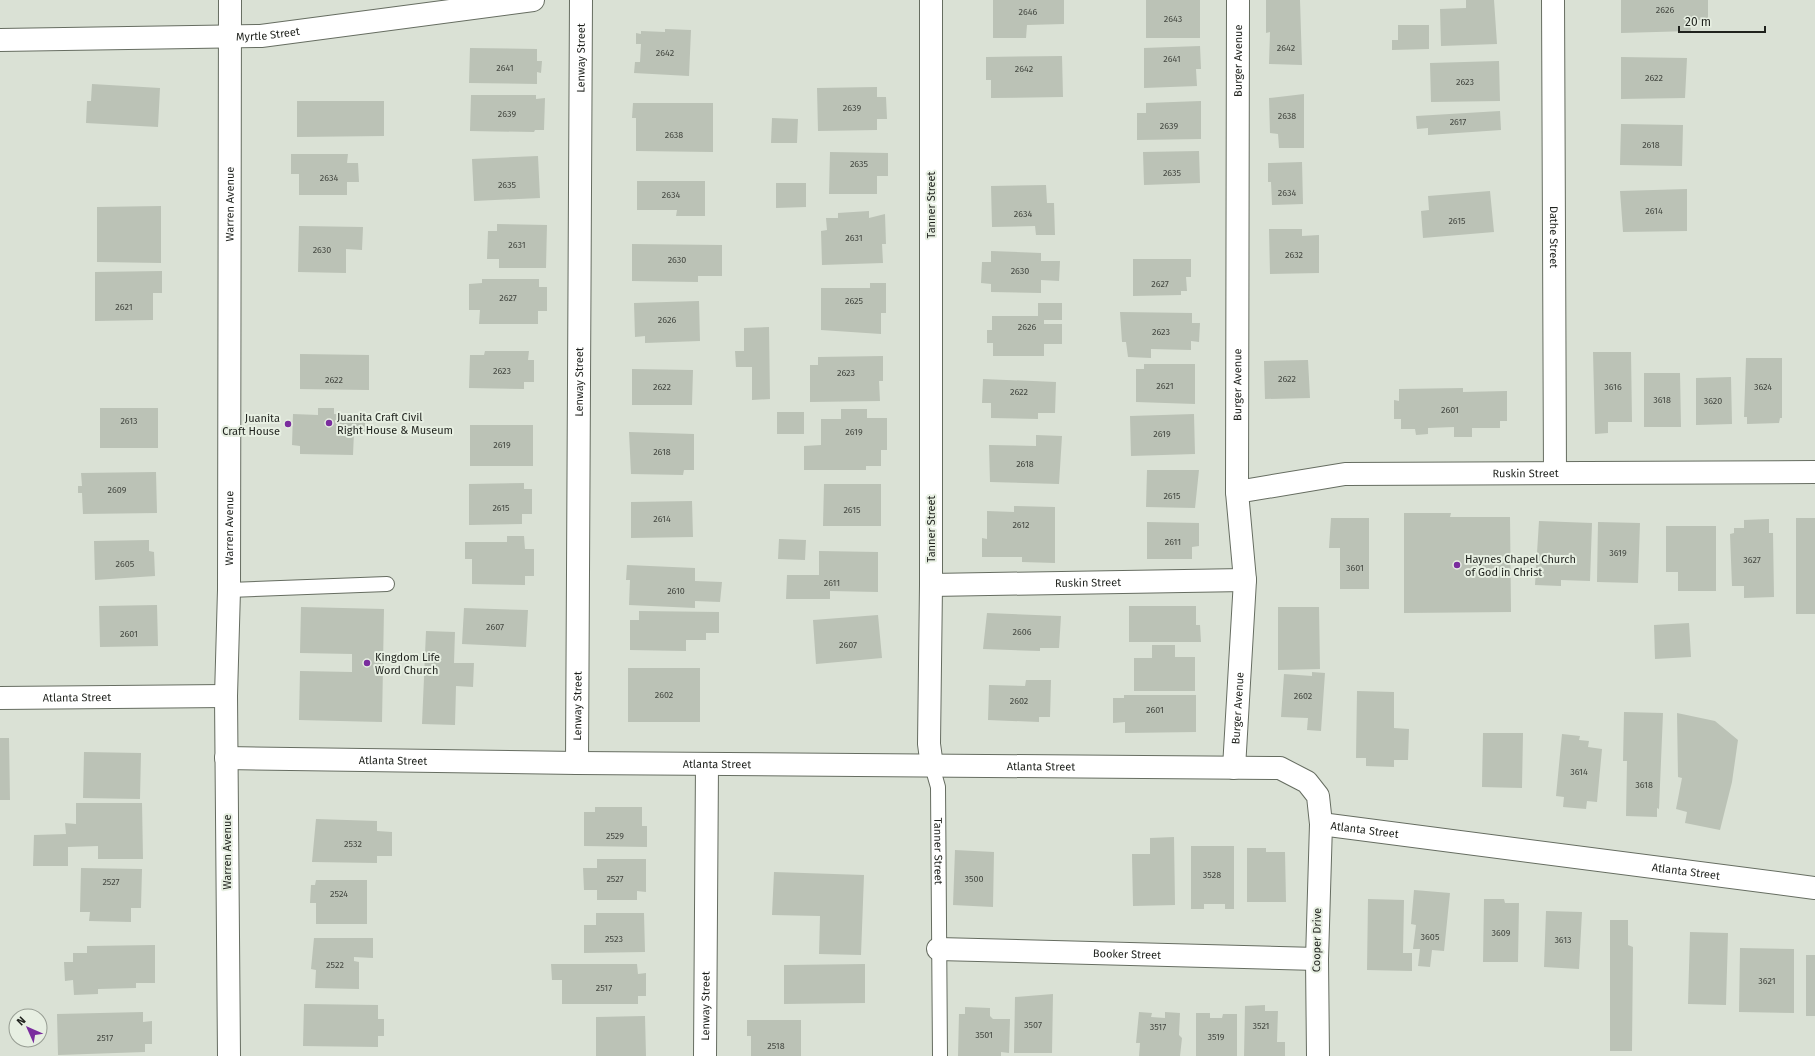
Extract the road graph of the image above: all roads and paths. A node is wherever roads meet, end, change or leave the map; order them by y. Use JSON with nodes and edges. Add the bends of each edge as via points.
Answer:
{"nodes":[{"id":1,"x":230,"y":0,"type":"edge"},
{"id":2,"x":533,"y":0,"type":"edge"},
{"id":3,"x":581,"y":0,"type":"edge"},
{"id":4,"x":931,"y":0,"type":"edge"},
{"id":5,"x":1238,"y":0,"type":"edge"},
{"id":6,"x":1554,"y":0,"type":"edge"},
{"id":7,"x":231,"y":37,"type":"junction"},
{"id":8,"x":0,"y":40,"type":"edge"},
{"id":9,"x":1815,"y":472,"type":"edge"},
{"id":10,"x":1556,"y":473,"type":"junction"},
{"id":11,"x":1237,"y":492,"type":"junction"},
{"id":12,"x":1245,"y":580,"type":"junction"},
{"id":13,"x":387,"y":584,"type":"dead end"},
{"id":14,"x":930,"y":585,"type":"junction"},
{"id":15,"x":228,"y":590,"type":"junction"},
{"id":16,"x":226,"y":696,"type":"junction"},
{"id":17,"x":0,"y":698,"type":"edge"},
{"id":18,"x":226,"y":758,"type":"junction"},
{"id":19,"x":577,"y":763,"type":"junction"},
{"id":20,"x":707,"y":764,"type":"junction"},
{"id":21,"x":932,"y":766,"type":"junction"},
{"id":22,"x":1234,"y":768,"type":"junction"},
{"id":23,"x":1321,"y":824,"type":"junction"},
{"id":24,"x":1815,"y":888,"type":"edge"},
{"id":25,"x":938,"y":949,"type":"junction"},
{"id":26,"x":1316,"y":959,"type":"junction"},
{"id":27,"x":229,"y":1056,"type":"edge"},
{"id":28,"x":705,"y":1056,"type":"edge"},
{"id":29,"x":940,"y":1056,"type":"edge"},
{"id":30,"x":1318,"y":1056,"type":"edge"}],
"edges":[{"from":1,"to":7,"type":"street","name":"Warren Avenue"},
{"from":2,"to":7,"type":"street","name":"Myrtle Street","via":[[261,36]]},
{"from":3,"to":19,"type":"street","name":"Lenway Street"},
{"from":4,"to":14,"type":"street","name":"Tanner Street"},
{"from":5,"to":11,"type":"street","name":"Burger Avenue"},
{"from":6,"to":10,"type":"street","name":"Dathe Street"},
{"from":7,"to":8,"type":"street","name":"Myrtle Street"},
{"from":7,"to":15,"type":"street","name":"Warren Avenue"},
{"from":9,"to":10,"type":"street","name":"Ruskin Street"},
{"from":10,"to":11,"type":"street","name":"Ruskin Street","via":[[1345,474]]},
{"from":11,"to":12,"type":"street","name":"Burger Avenue"},
{"from":12,"to":14,"type":"street","name":"Ruskin Street"},
{"from":12,"to":22,"type":"street","name":"Burger Avenue"},
{"from":13,"to":15,"type":"lane"},
{"from":14,"to":21,"type":"street","name":"Tanner Street","via":[[928,744]]},
{"from":15,"to":16,"type":"street","name":"Warren Avenue"},
{"from":16,"to":17,"type":"street","name":"Atlanta Street"},
{"from":16,"to":18,"type":"street","name":"Warren Avenue"},
{"from":18,"to":19,"type":"street","name":"Atlanta Street"},
{"from":18,"to":27,"type":"street","name":"Warren Avenue"},
{"from":19,"to":20,"type":"street","name":"Atlanta Street"},
{"from":20,"to":21,"type":"street","name":"Atlanta Street"},
{"from":20,"to":28,"type":"street","name":"Lenway Street"},
{"from":21,"to":22,"type":"street","name":"Atlanta Street"},
{"from":21,"to":25,"type":"lane","name":"Tanner Street","via":[[938,787]]},
{"from":22,"to":23,"type":"street","name":"Atlanta Street","via":[[1280,768],[1307,782],[1318,796]]},
{"from":23,"to":24,"type":"street","name":"Atlanta Street"},
{"from":23,"to":26,"type":"street","name":"Cooper Drive"},
{"from":25,"to":26,"type":"street","name":"Booker Street"},
{"from":25,"to":29,"type":"lane","name":"Tanner Street"},
{"from":26,"to":30,"type":"street","name":"Cooper Drive"}]}
